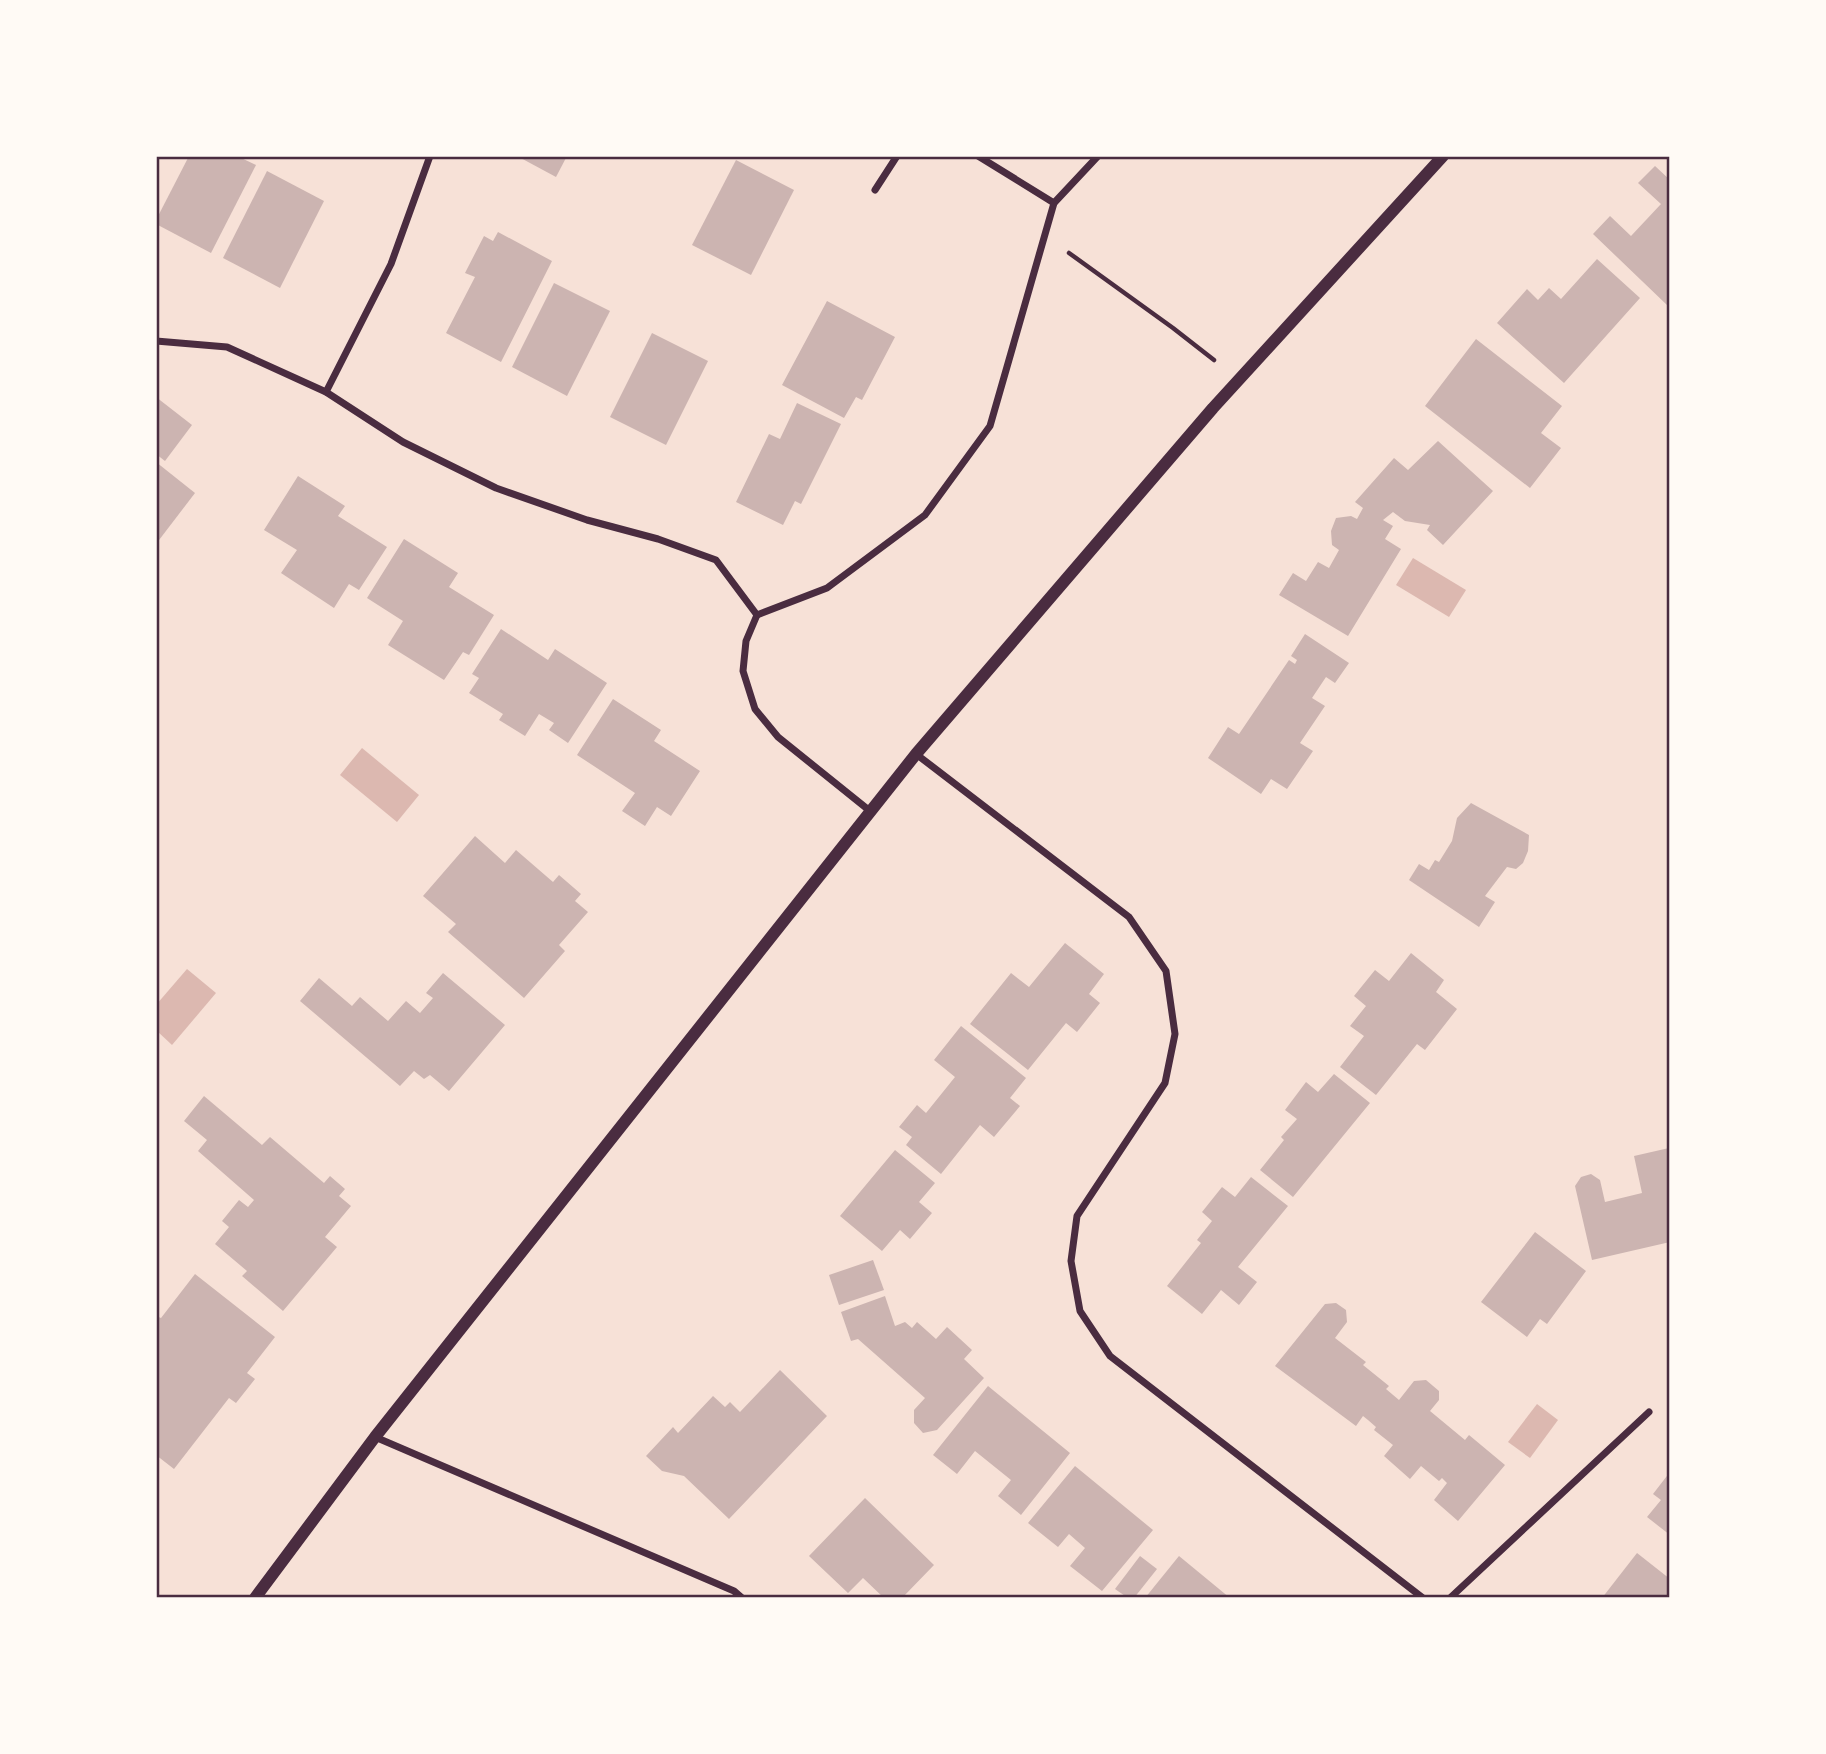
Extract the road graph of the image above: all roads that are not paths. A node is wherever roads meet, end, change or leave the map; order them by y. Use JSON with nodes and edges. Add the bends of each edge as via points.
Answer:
{"nodes":[{"id":1,"x":430,"y":156,"type":"edge"},
{"id":2,"x":897,"y":156,"type":"edge"},
{"id":3,"x":978,"y":156,"type":"edge"},
{"id":4,"x":1098,"y":156,"type":"edge"},
{"id":5,"x":1443,"y":156,"type":"edge"},
{"id":6,"x":875,"y":190,"type":"dead end"},
{"id":7,"x":1054,"y":203,"type":"junction"},
{"id":8,"x":156,"y":341,"type":"edge"},
{"id":9,"x":326,"y":391,"type":"junction"},
{"id":10,"x":757,"y":615,"type":"junction"},
{"id":11,"x":916,"y":754,"type":"junction"},
{"id":12,"x":870,"y":811,"type":"junction"},
{"id":13,"x":1650,"y":1412,"type":"dead end"},
{"id":14,"x":375,"y":1437,"type":"junction"},
{"id":15,"x":256,"y":1598,"type":"edge"},
{"id":16,"x":742,"y":1598,"type":"edge"},
{"id":17,"x":1423,"y":1598,"type":"edge"},
{"id":18,"x":1450,"y":1598,"type":"edge"}],
"edges":[{"from":1,"to":9,"type":"street","via":[[391,264]]},
{"from":2,"to":6,"type":"street"},
{"from":3,"to":7,"type":"street"},
{"from":4,"to":7,"type":"street"},
{"from":5,"to":11,"type":"street","via":[[1204,419]]},
{"from":7,"to":10,"type":"street","via":[[990,426],[925,515],[827,588]]},
{"from":8,"to":9,"type":"street","via":[[226,347]]},
{"from":9,"to":10,"type":"street","via":[[404,442],[496,488],[716,560]]},
{"from":10,"to":12,"type":"street","via":[[746,641],[743,671],[755,709],[778,737]]},
{"from":11,"to":12,"type":"street"},
{"from":11,"to":17,"type":"street","via":[[1129,917],[1166,971],[1175,1034],[1165,1083],[1077,1216],[1071,1261],[1080,1311],[1110,1356]]},
{"from":12,"to":14,"type":"street"},
{"from":13,"to":18,"type":"street"},
{"from":14,"to":15,"type":"street"},
{"from":14,"to":16,"type":"street"}]}
